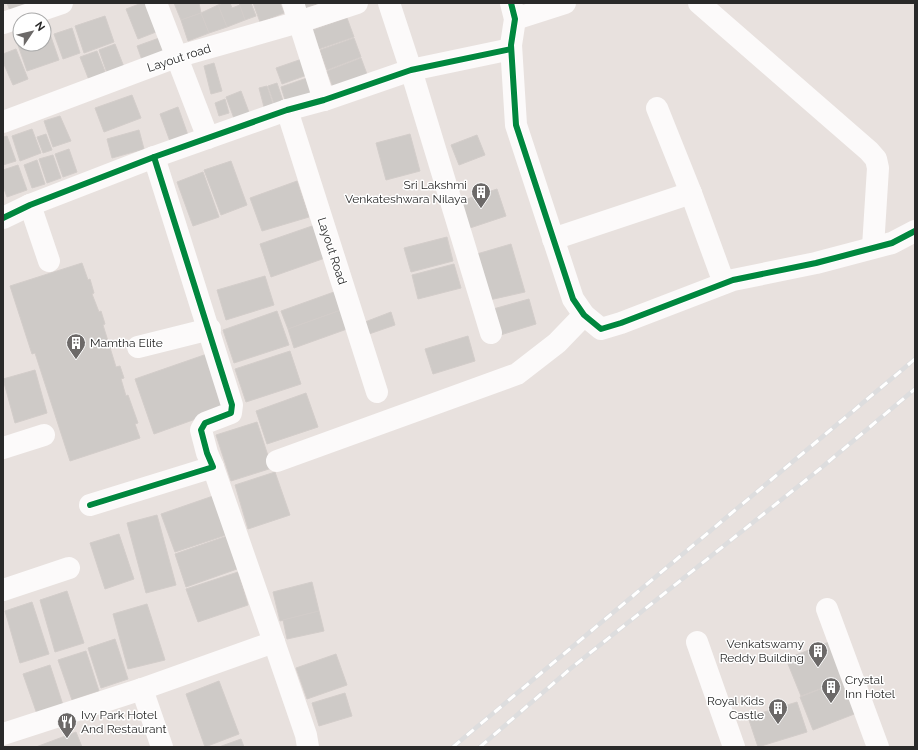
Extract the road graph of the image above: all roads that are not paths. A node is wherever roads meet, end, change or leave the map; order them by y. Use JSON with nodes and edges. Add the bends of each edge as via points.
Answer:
{"nodes":[{"id":1,"x":62,"y":3,"type":"edge"},
{"id":2,"x":156,"y":3,"type":"edge"},
{"id":3,"x":357,"y":3,"type":"edge"},
{"id":4,"x":389,"y":3,"type":"edge"},
{"id":5,"x":565,"y":3,"type":"edge"},
{"id":6,"x":699,"y":3,"type":"edge"},
{"id":7,"x":513,"y":11,"type":"edge"},
{"id":8,"x":296,"y":12,"type":"edge"},
{"id":9,"x":3,"y":23,"type":"edge"},
{"id":10,"x":511,"y":49,"type":"junction"},
{"id":11,"x":176,"y":58,"type":"junction"},
{"id":12,"x":411,"y":70,"type":"junction"},
{"id":13,"x":324,"y":100,"type":"junction"},
{"id":14,"x":657,"y":108,"type":"dead end"},
{"id":15,"x":287,"y":110,"type":"junction"},
{"id":16,"x":3,"y":122,"type":"edge"},
{"id":17,"x":208,"y":138,"type":"junction"},
{"id":18,"x":154,"y":157,"type":"junction"},
{"id":19,"x":691,"y":194,"type":"junction"},
{"id":20,"x":30,"y":205,"type":"junction"},
{"id":21,"x":3,"y":218,"type":"edge"},
{"id":22,"x":915,"y":231,"type":"edge"},
{"id":23,"x":553,"y":239,"type":"junction"},
{"id":24,"x":873,"y":247,"type":"junction"},
{"id":25,"x":50,"y":261,"type":"dead end"},
{"id":26,"x":724,"y":283,"type":"junction"},
{"id":27,"x":584,"y":316,"type":"junction"},
{"id":28,"x":210,"y":329,"type":"junction"},
{"id":29,"x":491,"y":333,"type":"dead end"},
{"id":30,"x":138,"y":347,"type":"dead end"},
{"id":31,"x":377,"y":392,"type":"dead end"},
{"id":32,"x":44,"y":435,"type":"dead end"},
{"id":33,"x":3,"y":448,"type":"edge"},
{"id":34,"x":277,"y":461,"type":"dead end"},
{"id":35,"x":213,"y":467,"type":"junction"},
{"id":36,"x":90,"y":505,"type":"dead end"},
{"id":37,"x":69,"y":568,"type":"dead end"},
{"id":38,"x":3,"y":590,"type":"edge"},
{"id":39,"x":827,"y":609,"type":"dead end"},
{"id":40,"x":274,"y":642,"type":"junction"},
{"id":41,"x":697,"y":642,"type":"dead end"},
{"id":42,"x":142,"y":689,"type":"junction"},
{"id":43,"x":3,"y":734,"type":"edge"},
{"id":44,"x":162,"y":747,"type":"edge"},
{"id":45,"x":308,"y":747,"type":"edge"},
{"id":46,"x":734,"y":747,"type":"edge"},
{"id":47,"x":878,"y":747,"type":"edge"}],
"edges":[{"from":1,"to":9,"type":"street"},
{"from":2,"to":11,"type":"street"},
{"from":3,"to":8,"type":"street","name":"Layout road"},
{"from":4,"to":12,"type":"street"},
{"from":5,"to":7,"type":"street"},
{"from":6,"to":24,"type":"street","via":[[869,151],[876,160],[878,168]]},
{"from":7,"to":10,"type":"street"},
{"from":8,"to":11,"type":"street","name":"Layout road"},
{"from":8,"to":13,"type":"street"},
{"from":10,"to":12,"type":"street"},
{"from":10,"to":23,"type":"street","via":[[516,125]]},
{"from":11,"to":16,"type":"street","name":"Layout road"},
{"from":11,"to":17,"type":"street"},
{"from":12,"to":13,"type":"street"},
{"from":12,"to":29,"type":"street"},
{"from":13,"to":15,"type":"street"},
{"from":14,"to":19,"type":"street"},
{"from":15,"to":17,"type":"street"},
{"from":15,"to":31,"type":"street","name":"Layout Road"},
{"from":17,"to":18,"type":"street"},
{"from":18,"to":20,"type":"street"},
{"from":18,"to":28,"type":"street"},
{"from":19,"to":23,"type":"street"},
{"from":19,"to":26,"type":"street"},
{"from":20,"to":21,"type":"street"},
{"from":20,"to":25,"type":"street"},
{"from":22,"to":24,"type":"street","via":[[892,243]]},
{"from":23,"to":27,"type":"street","via":[[573,299]]},
{"from":24,"to":26,"type":"street","via":[[816,263]]},
{"from":26,"to":27,"type":"street","via":[[601,329]]},
{"from":27,"to":34,"type":"street","via":[[557,343],[517,374]]},
{"from":28,"to":30,"type":"street"},
{"from":28,"to":35,"type":"street","via":[[232,405],[231,413],[205,423],[201,430]]},
{"from":32,"to":33,"type":"street"},
{"from":35,"to":36,"type":"street"},
{"from":35,"to":40,"type":"street"},
{"from":37,"to":38,"type":"street"},
{"from":39,"to":47,"type":"street"},
{"from":40,"to":42,"type":"street"},
{"from":40,"to":45,"type":"street"},
{"from":41,"to":46,"type":"street"},
{"from":42,"to":43,"type":"street"},
{"from":42,"to":44,"type":"street"}]}
